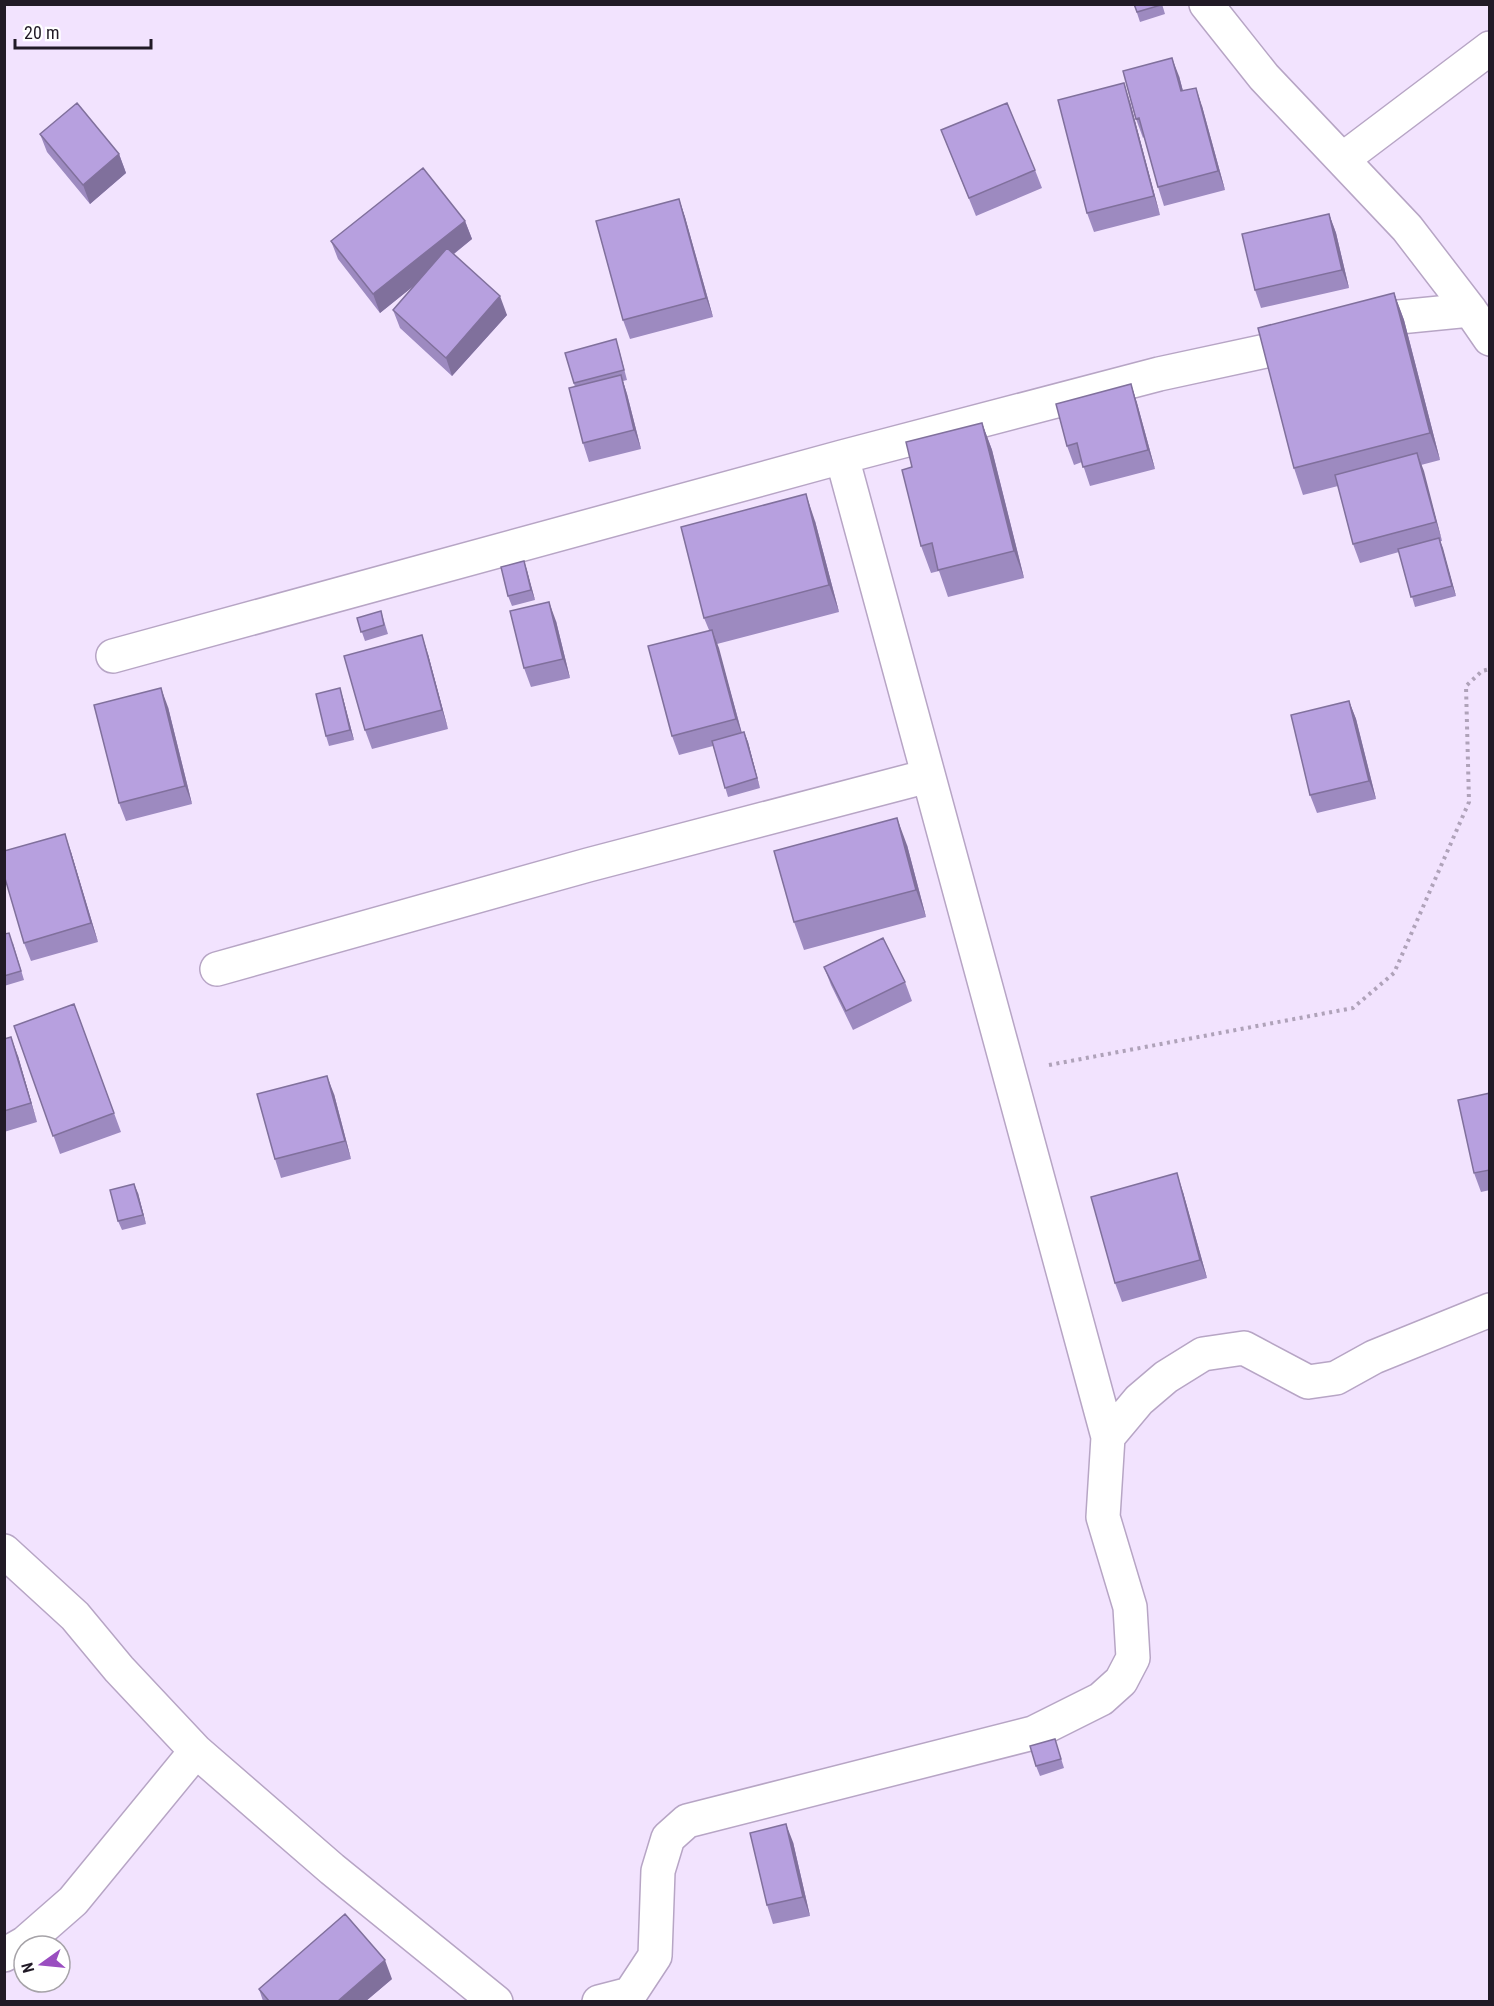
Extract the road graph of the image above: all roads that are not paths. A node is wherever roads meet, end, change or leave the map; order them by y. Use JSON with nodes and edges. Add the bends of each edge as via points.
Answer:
{"nodes":[{"id":1,"x":1206,"y":4,"type":"edge"},
{"id":2,"x":1490,"y":48,"type":"edge"},
{"id":3,"x":1343,"y":159,"type":"junction"},
{"id":4,"x":1470,"y":310,"type":"junction"},
{"id":5,"x":1490,"y":339,"type":"edge"},
{"id":6,"x":842,"y":457,"type":"junction"},
{"id":7,"x":113,"y":656,"type":"dead end"},
{"id":8,"x":928,"y":776,"type":"junction"},
{"id":9,"x":217,"y":969,"type":"dead end"},
{"id":10,"x":1490,"y":1310,"type":"edge"},
{"id":11,"x":1108,"y":1437,"type":"junction"},
{"id":12,"x":4,"y":1551,"type":"edge"},
{"id":13,"x":196,"y":1751,"type":"junction"},
{"id":14,"x":4,"y":1955,"type":"edge"},
{"id":15,"x":629,"y":1998,"type":"edge"},
{"id":16,"x":496,"y":2001,"type":"edge"},
{"id":17,"x":599,"y":2001,"type":"edge"}],
"edges":[{"from":1,"to":3,"type":"street","via":[[1264,77]]},
{"from":2,"to":3,"type":"street"},
{"from":3,"to":4,"type":"street","via":[[1407,228]]},
{"from":4,"to":5,"type":"street"},
{"from":4,"to":6,"type":"street","via":[[1399,317]]},
{"from":6,"to":7,"type":"street"},
{"from":6,"to":8,"type":"street"},
{"from":8,"to":9,"type":"street","via":[[577,867]]},
{"from":8,"to":11,"type":"street"},
{"from":10,"to":11,"type":"street","via":[[1374,1357],[1336,1378],[1308,1382],[1244,1348],[1203,1354],[1139,1400]]},
{"from":11,"to":15,"type":"street","via":[[1103,1517],[1131,1607],[1133,1631],[1133,1658],[1121,1681],[1101,1700],[1033,1733],[687,1821],[668,1838],[658,1871],[656,1956]]},
{"from":12,"to":13,"type":"street","via":[[75,1616]]},
{"from":13,"to":14,"type":"street","via":[[73,1901],[26,1943]]},
{"from":13,"to":16,"type":"street","via":[[332,1869]]},
{"from":15,"to":17,"type":"street"}]}
